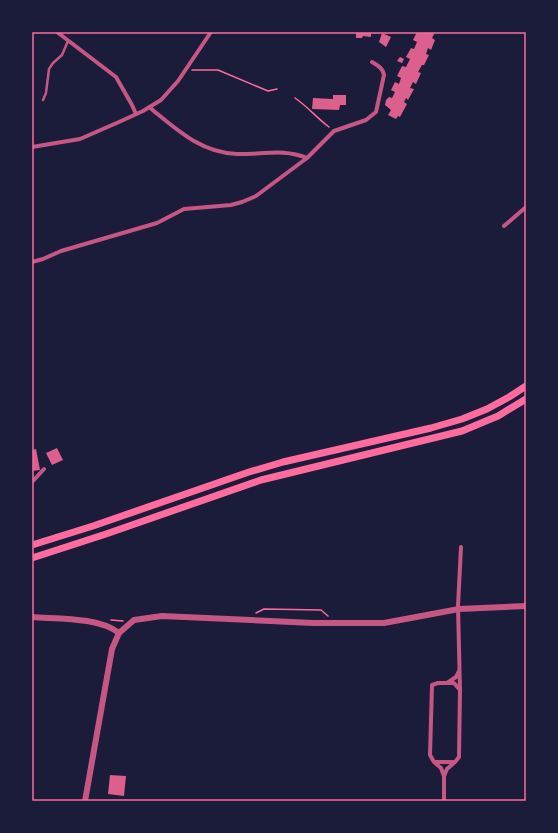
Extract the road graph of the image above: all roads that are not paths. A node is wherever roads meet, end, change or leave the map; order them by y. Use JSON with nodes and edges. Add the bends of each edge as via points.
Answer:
{"nodes":[{"id":1,"x":57,"y":32,"type":"edge"},
{"id":2,"x":211,"y":32,"type":"edge"},
{"id":3,"x":69,"y":41,"type":"junction"},
{"id":4,"x":372,"y":62,"type":"dead end"},
{"id":5,"x":43,"y":100,"type":"dead end"},
{"id":6,"x":149,"y":107,"type":"junction"},
{"id":7,"x":136,"y":114,"type":"junction"},
{"id":8,"x":32,"y":147,"type":"edge"},
{"id":9,"x":307,"y":158,"type":"junction"},
{"id":10,"x":526,"y":207,"type":"edge"},
{"id":11,"x":504,"y":226,"type":"dead end"},
{"id":12,"x":32,"y":262,"type":"edge"},
{"id":13,"x":526,"y":386,"type":"edge"},
{"id":14,"x":526,"y":399,"type":"edge"},
{"id":15,"x":44,"y":469,"type":"dead end"},
{"id":16,"x":32,"y":482,"type":"edge"},
{"id":17,"x":32,"y":545,"type":"edge"},
{"id":18,"x":461,"y":547,"type":"dead end"},
{"id":19,"x":32,"y":558,"type":"edge"},
{"id":20,"x":526,"y":606,"type":"edge"},
{"id":21,"x":459,"y":609,"type":"junction"},
{"id":22,"x":32,"y":617,"type":"edge"},
{"id":23,"x":119,"y":633,"type":"junction"},
{"id":24,"x":459,"y":670,"type":"junction"},
{"id":25,"x":447,"y":683,"type":"junction"},
{"id":26,"x":460,"y":690,"type":"junction"},
{"id":27,"x":434,"y":762,"type":"junction"},
{"id":28,"x":455,"y":762,"type":"junction"},
{"id":29,"x":444,"y":776,"type":"junction"},
{"id":30,"x":85,"y":801,"type":"edge"},
{"id":31,"x":444,"y":801,"type":"edge"}],
"edges":[{"from":1,"to":3,"type":"street"},
{"from":2,"to":6,"type":"street","via":[[169,92],[162,100]]},
{"from":3,"to":5,"type":"lane","via":[[49,70]]},
{"from":3,"to":7,"type":"street","via":[[116,77]]},
{"from":4,"to":9,"type":"street","via":[[384,71],[376,112],[366,120],[334,130]]},
{"from":6,"to":7,"type":"street"},
{"from":6,"to":9,"type":"street","via":[[197,144],[218,152],[285,152]]},
{"from":7,"to":8,"type":"street","via":[[80,138]]},
{"from":9,"to":12,"type":"street","via":[[256,196],[242,202],[184,209],[157,223]]},
{"from":10,"to":11,"type":"street"},
{"from":13,"to":17,"type":"main road","via":[[487,409],[462,419],[283,462]]},
{"from":14,"to":19,"type":"main road","via":[[498,416],[462,431],[261,480]]},
{"from":15,"to":16,"type":"street"},
{"from":18,"to":21,"type":"street"},
{"from":20,"to":21,"type":"street"},
{"from":21,"to":23,"type":"street","via":[[384,623],[313,623],[162,616],[134,620]]},
{"from":21,"to":24,"type":"street"},
{"from":22,"to":23,"type":"street","via":[[91,621]]},
{"from":23,"to":30,"type":"street","via":[[112,649]]},
{"from":24,"to":25,"type":"street","via":[[456,677]]},
{"from":24,"to":26,"type":"street"},
{"from":25,"to":26,"type":"street","via":[[454,683]]},
{"from":25,"to":27,"type":"street","via":[[438,682],[432,686],[430,755]]},
{"from":26,"to":28,"type":"street","via":[[459,757]]},
{"from":27,"to":28,"type":"street"},
{"from":27,"to":29,"type":"street","via":[[441,768]]},
{"from":28,"to":29,"type":"street"},
{"from":29,"to":31,"type":"street"}]}
